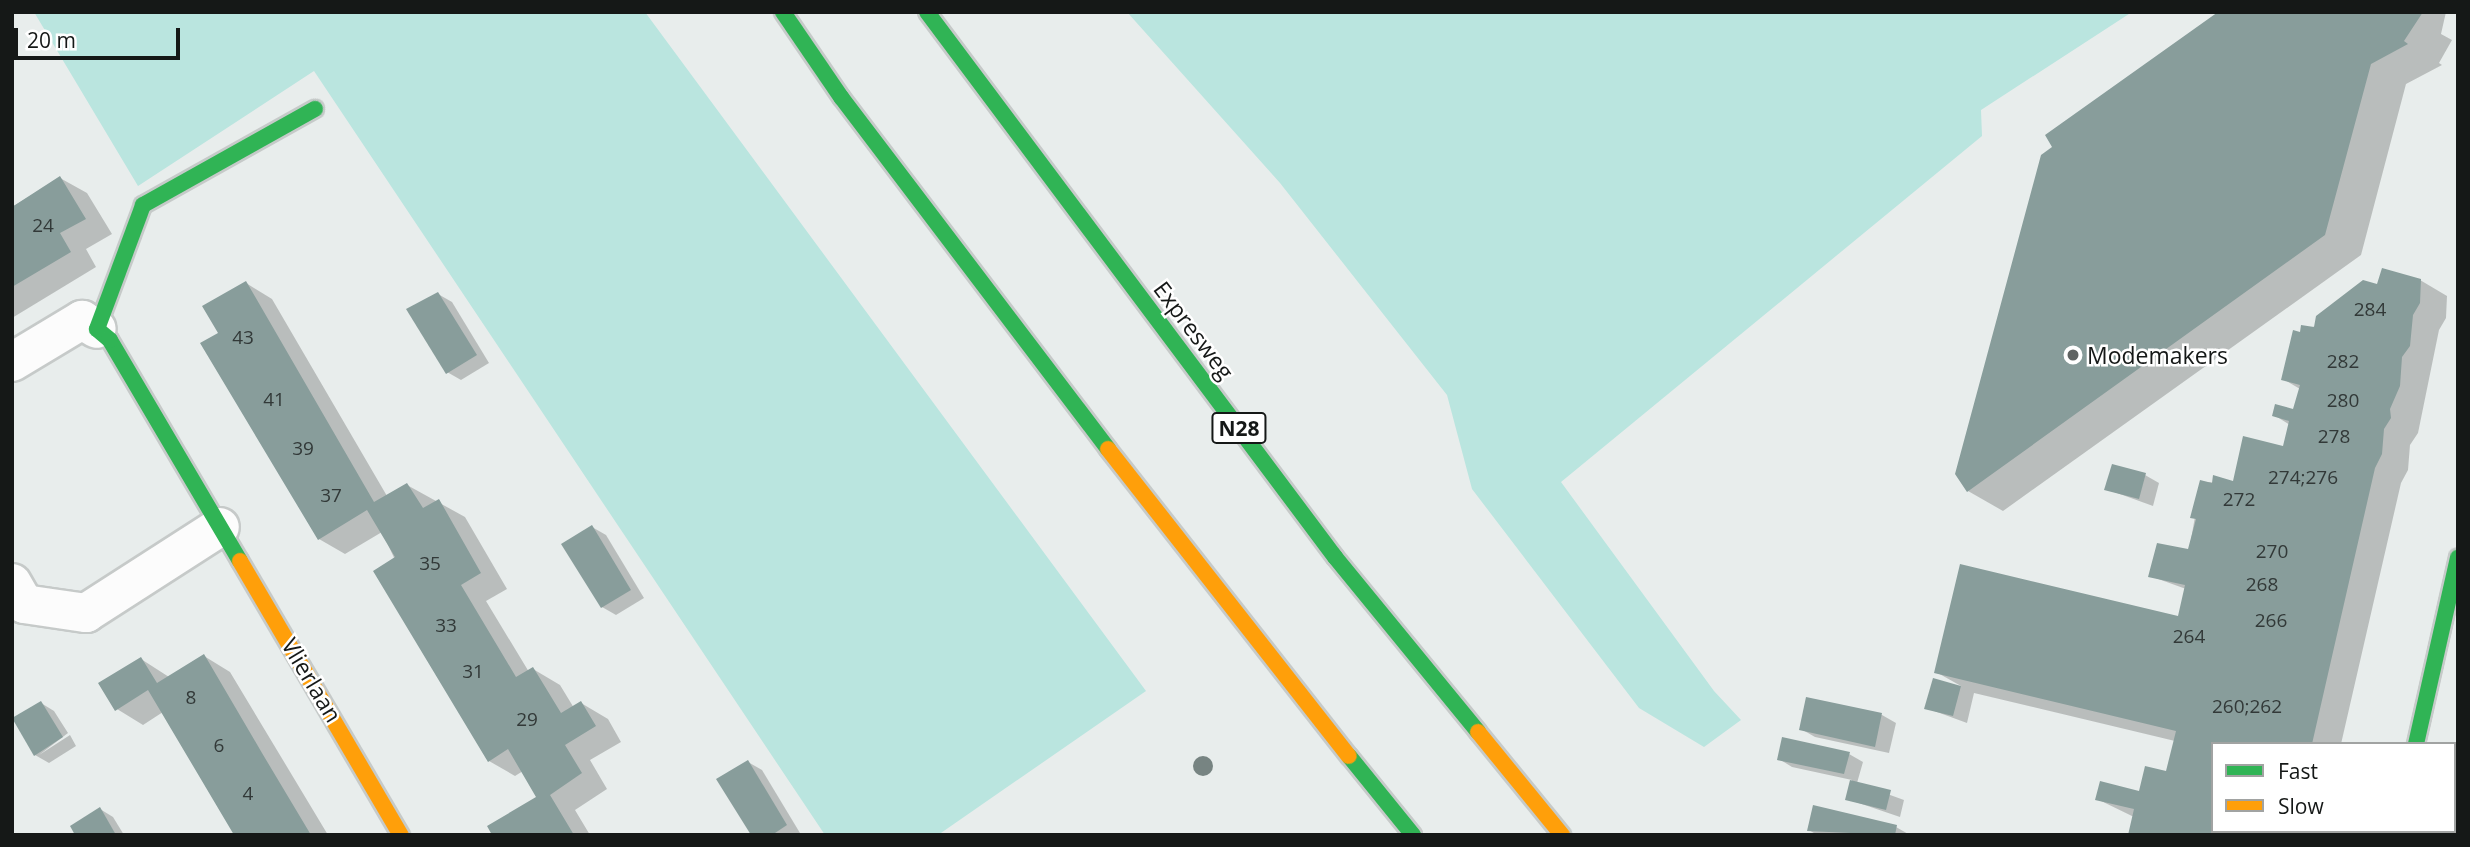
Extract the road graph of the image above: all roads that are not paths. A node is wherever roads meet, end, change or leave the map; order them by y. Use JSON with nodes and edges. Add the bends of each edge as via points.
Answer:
{"nodes":[{"id":1,"x":783,"y":12,"type":"edge"},
{"id":2,"x":927,"y":12,"type":"edge"},
{"id":3,"x":315,"y":109,"type":"dead end"},
{"id":4,"x":97,"y":329,"type":"junction"},
{"id":5,"x":12,"y":362,"type":"edge"},
{"id":6,"x":220,"y":527,"type":"junction"},
{"id":7,"x":2458,"y":558,"type":"edge"},
{"id":8,"x":12,"y":583,"type":"edge"},
{"id":9,"x":2416,"y":742,"type":"edge"},
{"id":10,"x":401,"y":835,"type":"edge"},
{"id":11,"x":1413,"y":835,"type":"edge"},
{"id":12,"x":1562,"y":835,"type":"edge"}],
"edges":[{"from":1,"to":11,"type":"main road","via":[[841,97],[1231,610]]},
{"from":2,"to":12,"type":"main road","name":"Expresweg","number":"N28","via":[[1335,556]]},
{"from":3,"to":4,"type":"main road","via":[[144,205]]},
{"from":4,"to":5,"type":"street","via":[[82,320]]},
{"from":4,"to":6,"type":"main road","name":"Vlierlaan","via":[[110,340]]},
{"from":6,"to":8,"type":"street","via":[[86,613],[24,604]]},
{"from":6,"to":10,"type":"main road","name":"Vlierlaan"},
{"from":7,"to":9,"type":"main road"}]}
